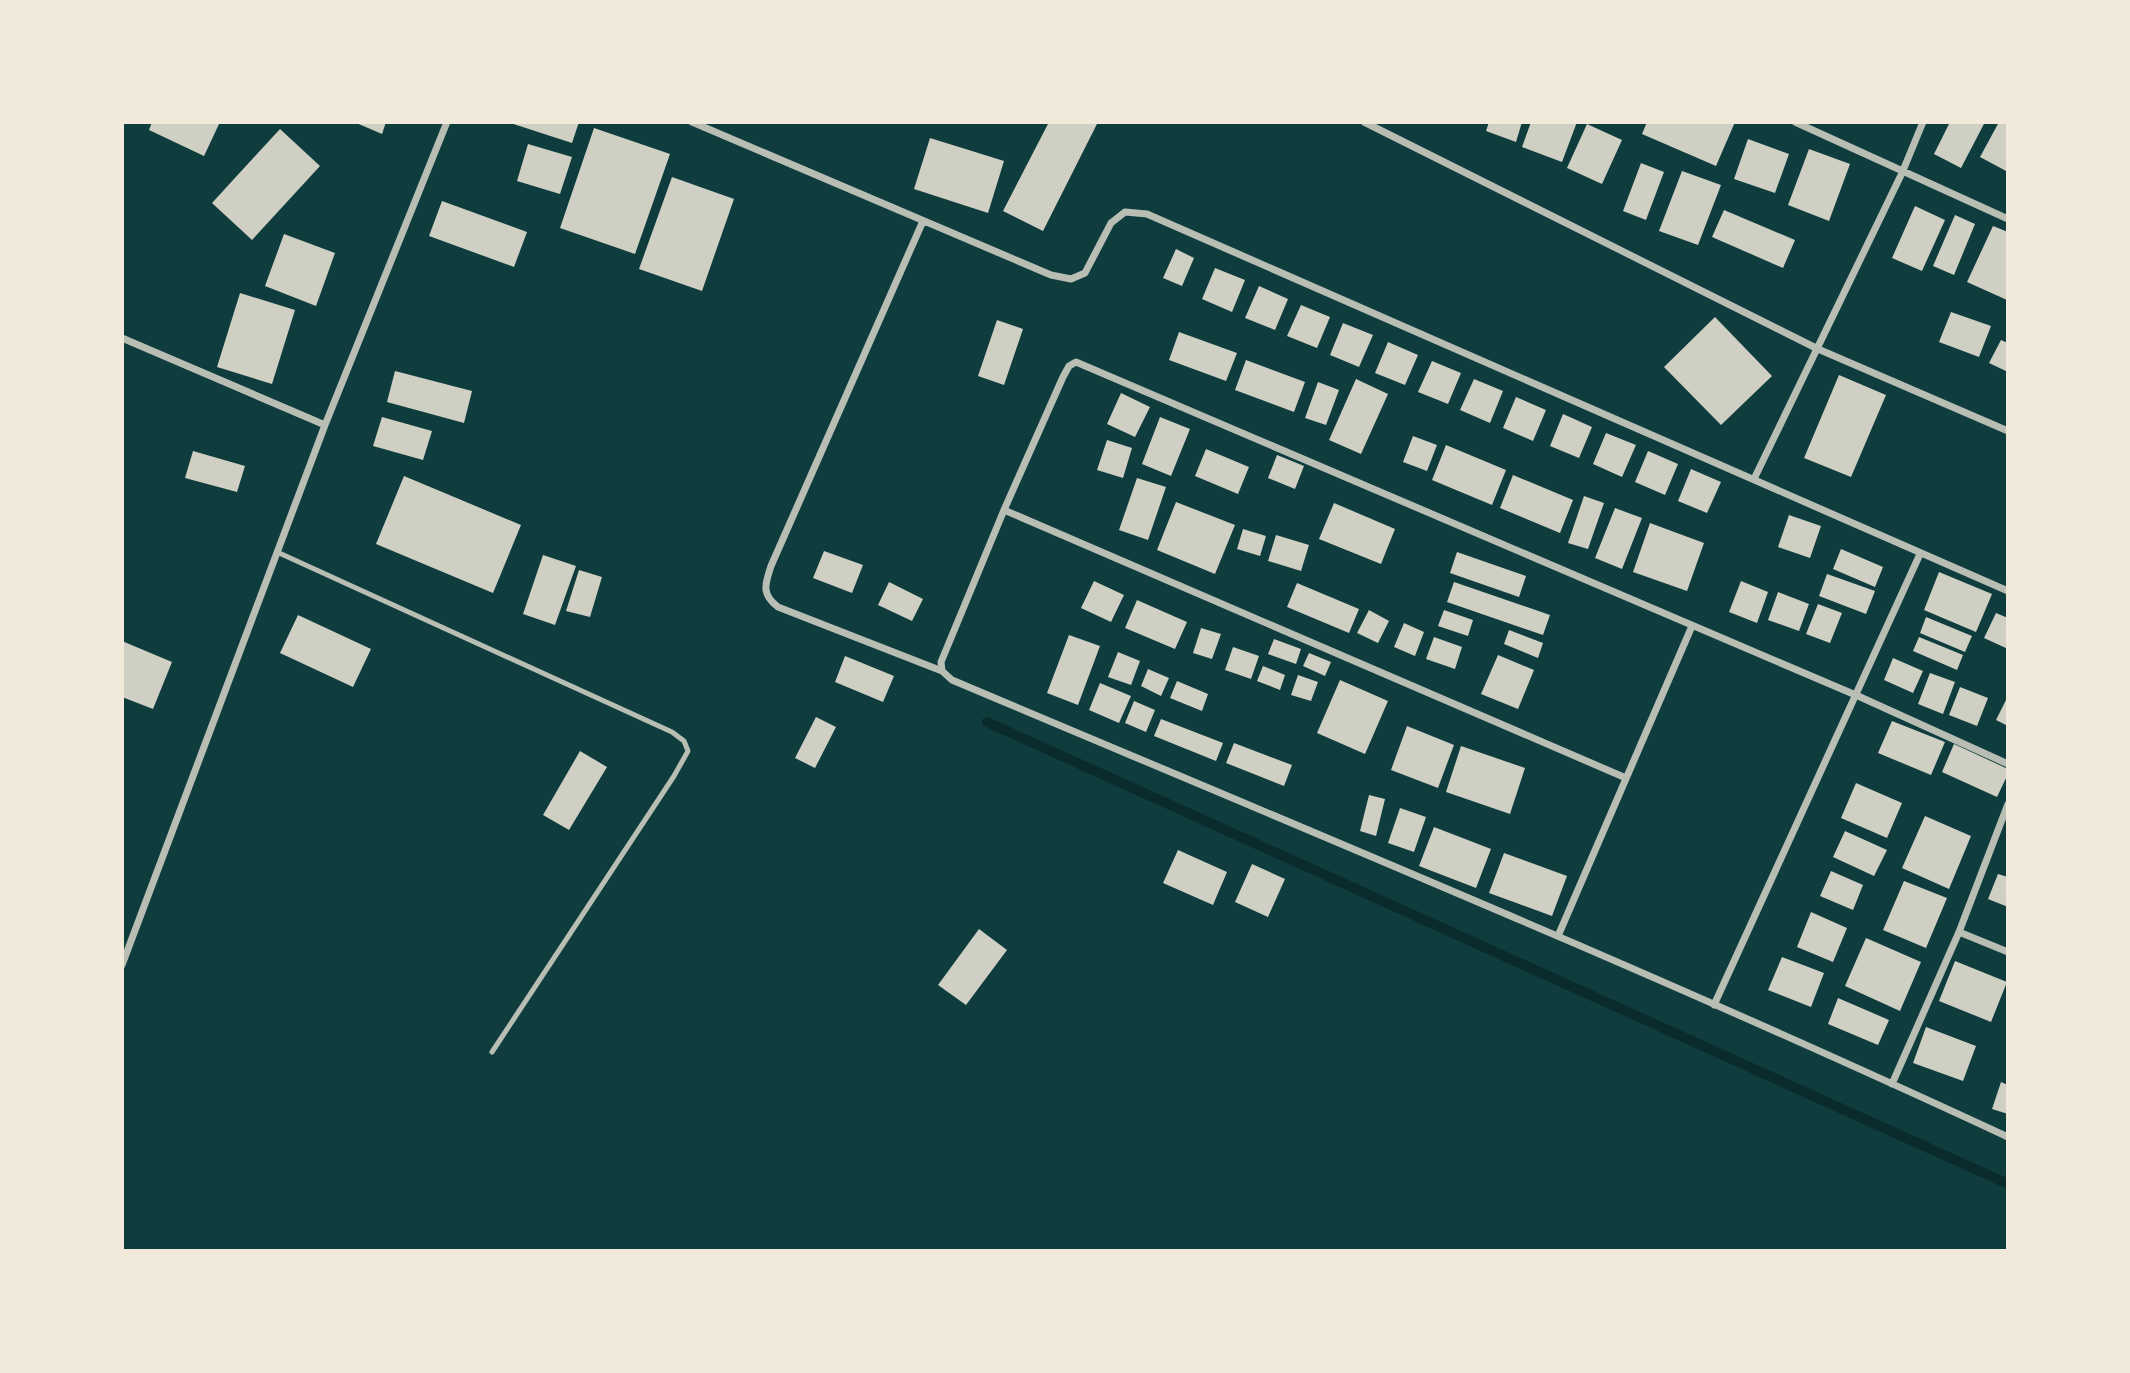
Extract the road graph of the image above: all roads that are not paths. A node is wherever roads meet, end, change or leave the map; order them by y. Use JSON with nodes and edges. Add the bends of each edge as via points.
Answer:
{"nodes":[{"id":1,"x":447,"y":122,"type":"edge"},
{"id":2,"x":692,"y":122,"type":"edge"},
{"id":3,"x":1364,"y":122,"type":"edge"},
{"id":4,"x":1795,"y":122,"type":"edge"},
{"id":5,"x":1923,"y":122,"type":"edge"},
{"id":6,"x":1902,"y":173,"type":"junction"},
{"id":7,"x":2007,"y":219,"type":"edge"},
{"id":8,"x":923,"y":221,"type":"junction"},
{"id":9,"x":122,"y":338,"type":"edge"},
{"id":10,"x":1818,"y":349,"type":"junction"},
{"id":11,"x":325,"y":425,"type":"junction"},
{"id":12,"x":2007,"y":431,"type":"edge"},
{"id":13,"x":1754,"y":479,"type":"junction"},
{"id":14,"x":1004,"y":510,"type":"junction"},
{"id":15,"x":277,"y":552,"type":"junction"},
{"id":16,"x":1920,"y":554,"type":"junction"},
{"id":17,"x":2007,"y":591,"type":"edge"},
{"id":18,"x":1692,"y":626,"type":"junction"},
{"id":19,"x":942,"y":671,"type":"junction"},
{"id":20,"x":1857,"y":696,"type":"junction"},
{"id":21,"x":2007,"y":764,"type":"edge"},
{"id":22,"x":1626,"y":778,"type":"junction"},
{"id":23,"x":2007,"y":804,"type":"edge"},
{"id":24,"x":1959,"y":932,"type":"junction"},
{"id":25,"x":1558,"y":936,"type":"junction"},
{"id":26,"x":2007,"y":953,"type":"edge"},
{"id":27,"x":122,"y":965,"type":"edge"},
{"id":28,"x":1714,"y":1005,"type":"junction"},
{"id":29,"x":492,"y":1052,"type":"dead end"},
{"id":30,"x":1892,"y":1084,"type":"junction"},
{"id":31,"x":2007,"y":1137,"type":"edge"}],
"edges":[{"from":1,"to":11,"type":"street"},
{"from":2,"to":8,"type":"street"},
{"from":3,"to":10,"type":"street"},
{"from":4,"to":6,"type":"street"},
{"from":5,"to":6,"type":"street"},
{"from":6,"to":7,"type":"street"},
{"from":6,"to":10,"type":"street"},
{"from":8,"to":13,"type":"street","via":[[1051,275],[1071,279],[1085,273],[1111,223],[1125,212],[1146,214]]},
{"from":8,"to":19,"type":"street","via":[[764,587],[778,607]]},
{"from":9,"to":11,"type":"street"},
{"from":10,"to":12,"type":"street"},
{"from":10,"to":13,"type":"street"},
{"from":11,"to":15,"type":"street"},
{"from":13,"to":16,"type":"street"},
{"from":14,"to":18,"type":"street","via":[[1069,366],[1076,362]]},
{"from":14,"to":19,"type":"street","via":[[941,662]]},
{"from":14,"to":22,"type":"street"},
{"from":15,"to":27,"type":"street"},
{"from":15,"to":29,"type":"lane","via":[[684,741],[688,751],[674,776]]},
{"from":16,"to":17,"type":"street"},
{"from":16,"to":20,"type":"street"},
{"from":18,"to":20,"type":"street"},
{"from":18,"to":22,"type":"street"},
{"from":19,"to":25,"type":"street","via":[[952,680]]},
{"from":20,"to":21,"type":"street"},
{"from":20,"to":28,"type":"street"},
{"from":22,"to":25,"type":"street"},
{"from":23,"to":24,"type":"street"},
{"from":24,"to":26,"type":"street"},
{"from":24,"to":30,"type":"street"},
{"from":25,"to":28,"type":"street"},
{"from":28,"to":30,"type":"street"},
{"from":30,"to":31,"type":"street"}]}
